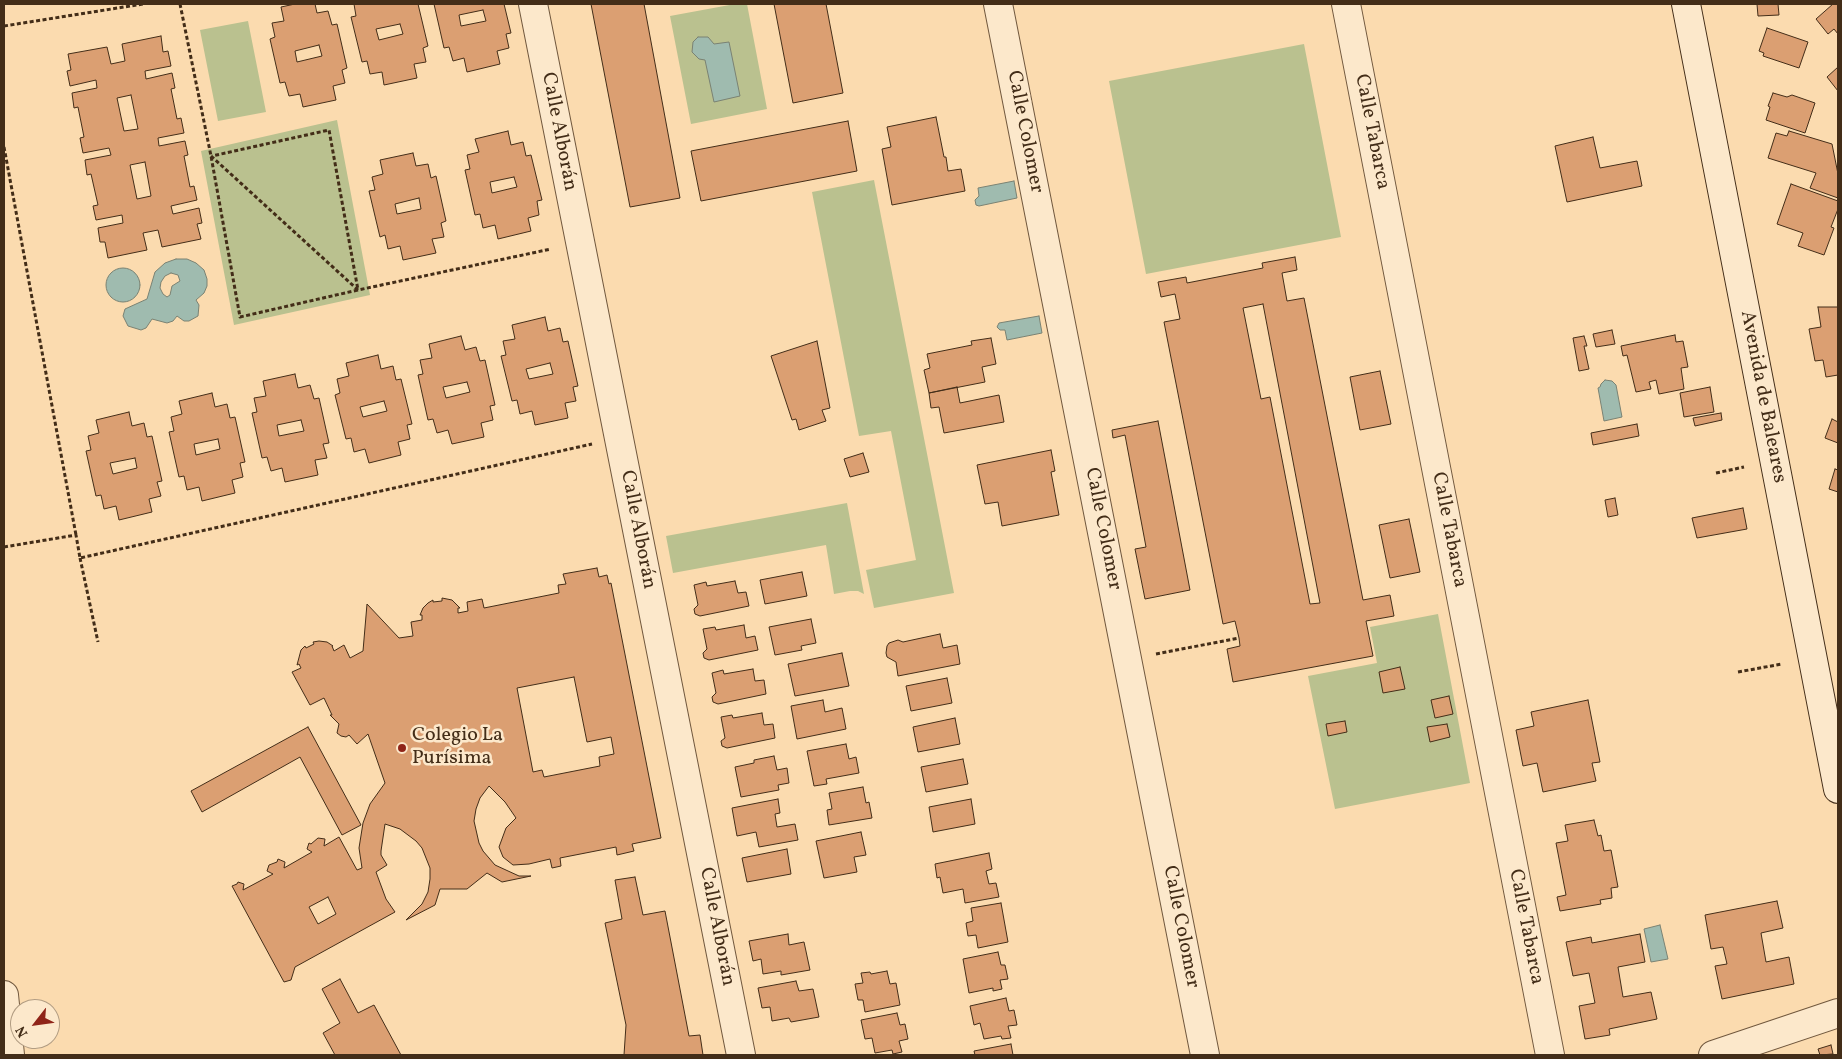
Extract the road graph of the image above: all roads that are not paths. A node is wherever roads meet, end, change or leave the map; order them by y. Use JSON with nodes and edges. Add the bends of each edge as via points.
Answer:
{"nodes":[{"id":1,"x":533,"y":4,"type":"edge"},
{"id":2,"x":998,"y":4,"type":"edge"},
{"id":3,"x":1346,"y":4,"type":"edge"},
{"id":4,"x":1686,"y":4,"type":"edge"},
{"id":5,"x":1838,"y":789,"type":"edge"},
{"id":6,"x":5,"y":1010,"type":"edge"},
{"id":7,"x":1838,"y":1013,"type":"edge"},
{"id":8,"x":10,"y":1055,"type":"edge"},
{"id":9,"x":741,"y":1055,"type":"edge"},
{"id":10,"x":1205,"y":1055,"type":"edge"},
{"id":11,"x":1550,"y":1055,"type":"edge"},
{"id":12,"x":1713,"y":1055,"type":"edge"}],
"edges":[{"from":1,"to":9,"type":"street","name":"Calle Alborán"},
{"from":2,"to":10,"type":"street","name":"Calle Colomer"},
{"from":3,"to":11,"type":"street","name":"Calle Tabarca"},
{"from":4,"to":5,"type":"street","name":"Avenida de Baleares"},
{"from":6,"to":8,"type":"street"},
{"from":7,"to":12,"type":"street"}]}
